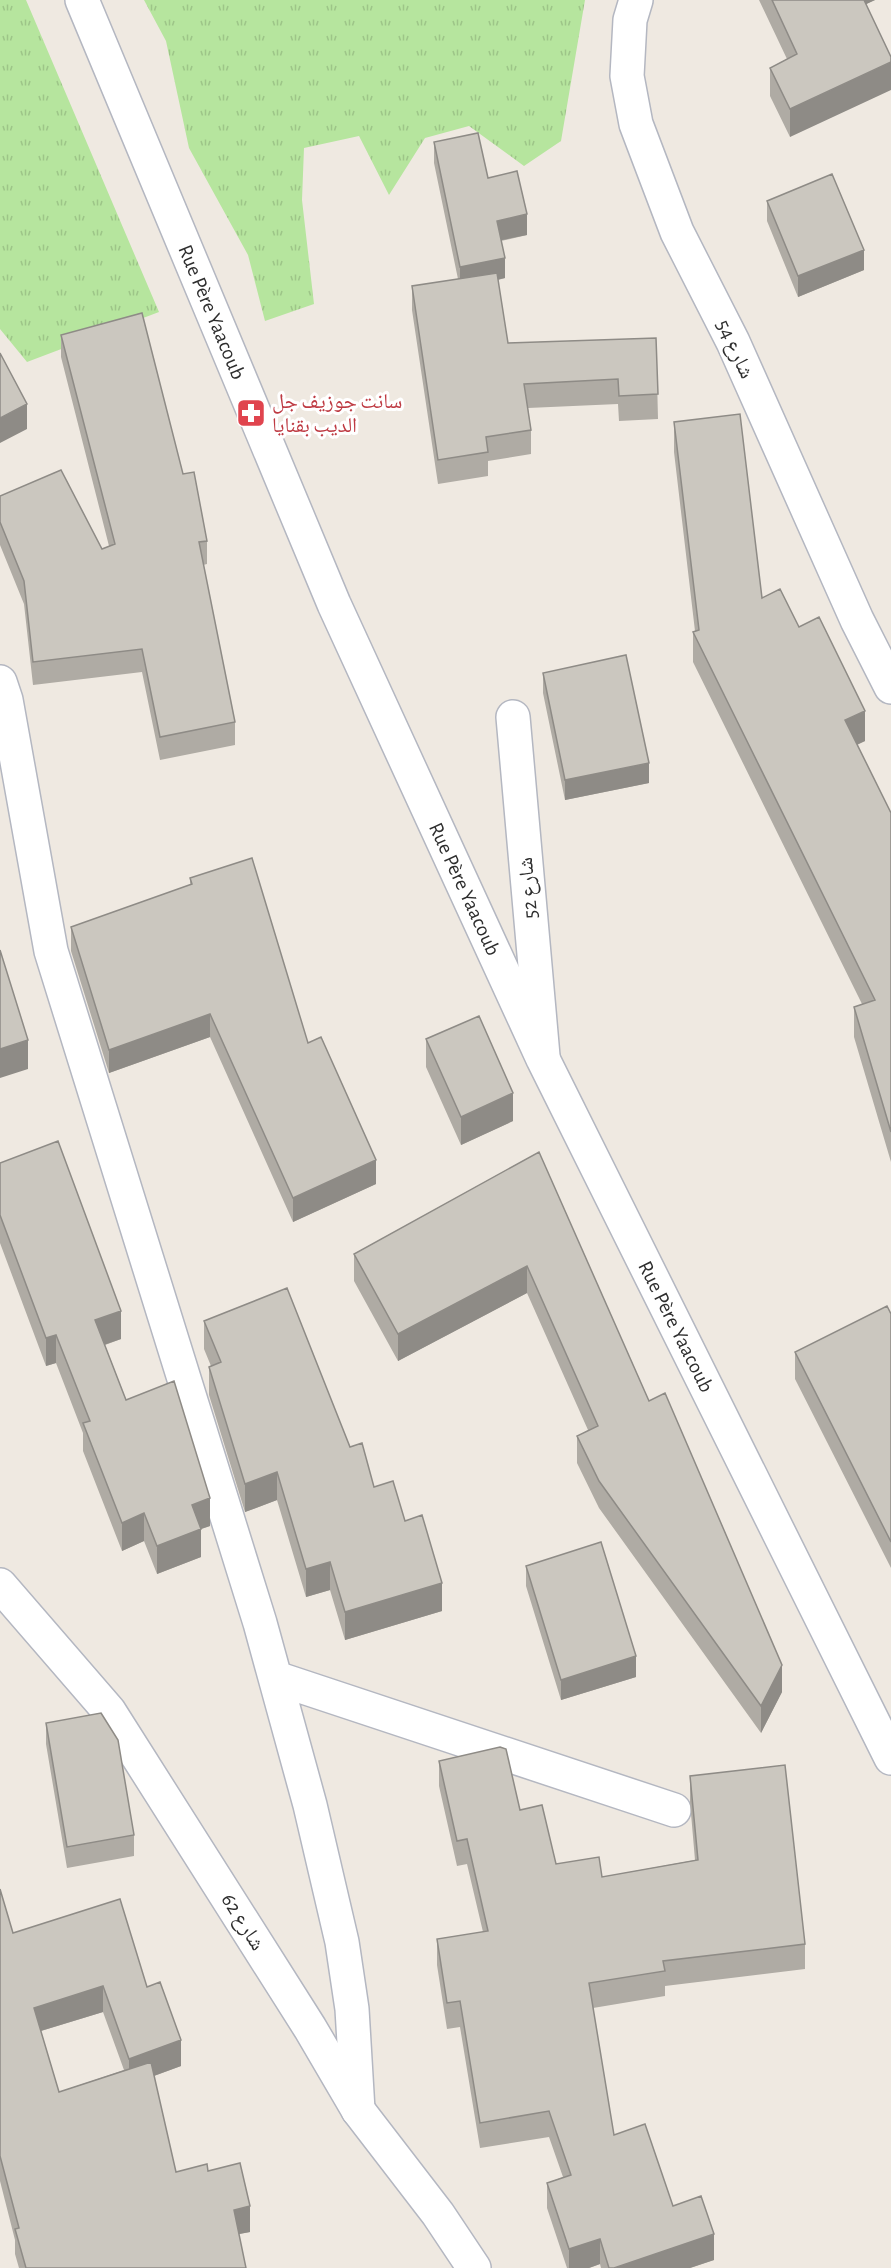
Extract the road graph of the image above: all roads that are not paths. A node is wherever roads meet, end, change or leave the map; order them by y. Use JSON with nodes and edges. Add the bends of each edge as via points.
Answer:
{"nodes":[{"id":1,"x":82,"y":0,"type":"edge"},
{"id":2,"x":636,"y":0,"type":"edge"},
{"id":3,"x":0,"y":682,"type":"edge"},
{"id":4,"x":891,"y":687,"type":"edge"},
{"id":5,"x":513,"y":717,"type":"dead end"},
{"id":6,"x":543,"y":1059,"type":"junction"},
{"id":7,"x":0,"y":1585,"type":"edge"},
{"id":8,"x":276,"y":1678,"type":"junction"},
{"id":9,"x":891,"y":1758,"type":"edge"},
{"id":10,"x":674,"y":1809,"type":"dead end"},
{"id":11,"x":358,"y":2110,"type":"junction"},
{"id":12,"x":474,"y":2268,"type":"edge"}],
"edges":[{"from":1,"to":6,"type":"street","name":"Rue Père Yaacoub","via":[[334,604]]},
{"from":2,"to":4,"type":"street","name":"شارع 54","via":[[630,20],[627,76],[636,124],[677,232],[733,342],[857,620]]},
{"from":3,"to":8,"type":"street","via":[[51,951]]},
{"from":5,"to":6,"type":"street","name":"شارع 52"},
{"from":6,"to":9,"type":"street","name":"Rue Père Yaacoub"},
{"from":7,"to":11,"type":"street","name":"شارع 62","via":[[109,1711]]},
{"from":8,"to":10,"type":"street"},
{"from":8,"to":11,"type":"street","via":[[342,1942],[352,2009]]},
{"from":11,"to":12,"type":"street","name":"شارع 62"}]}
